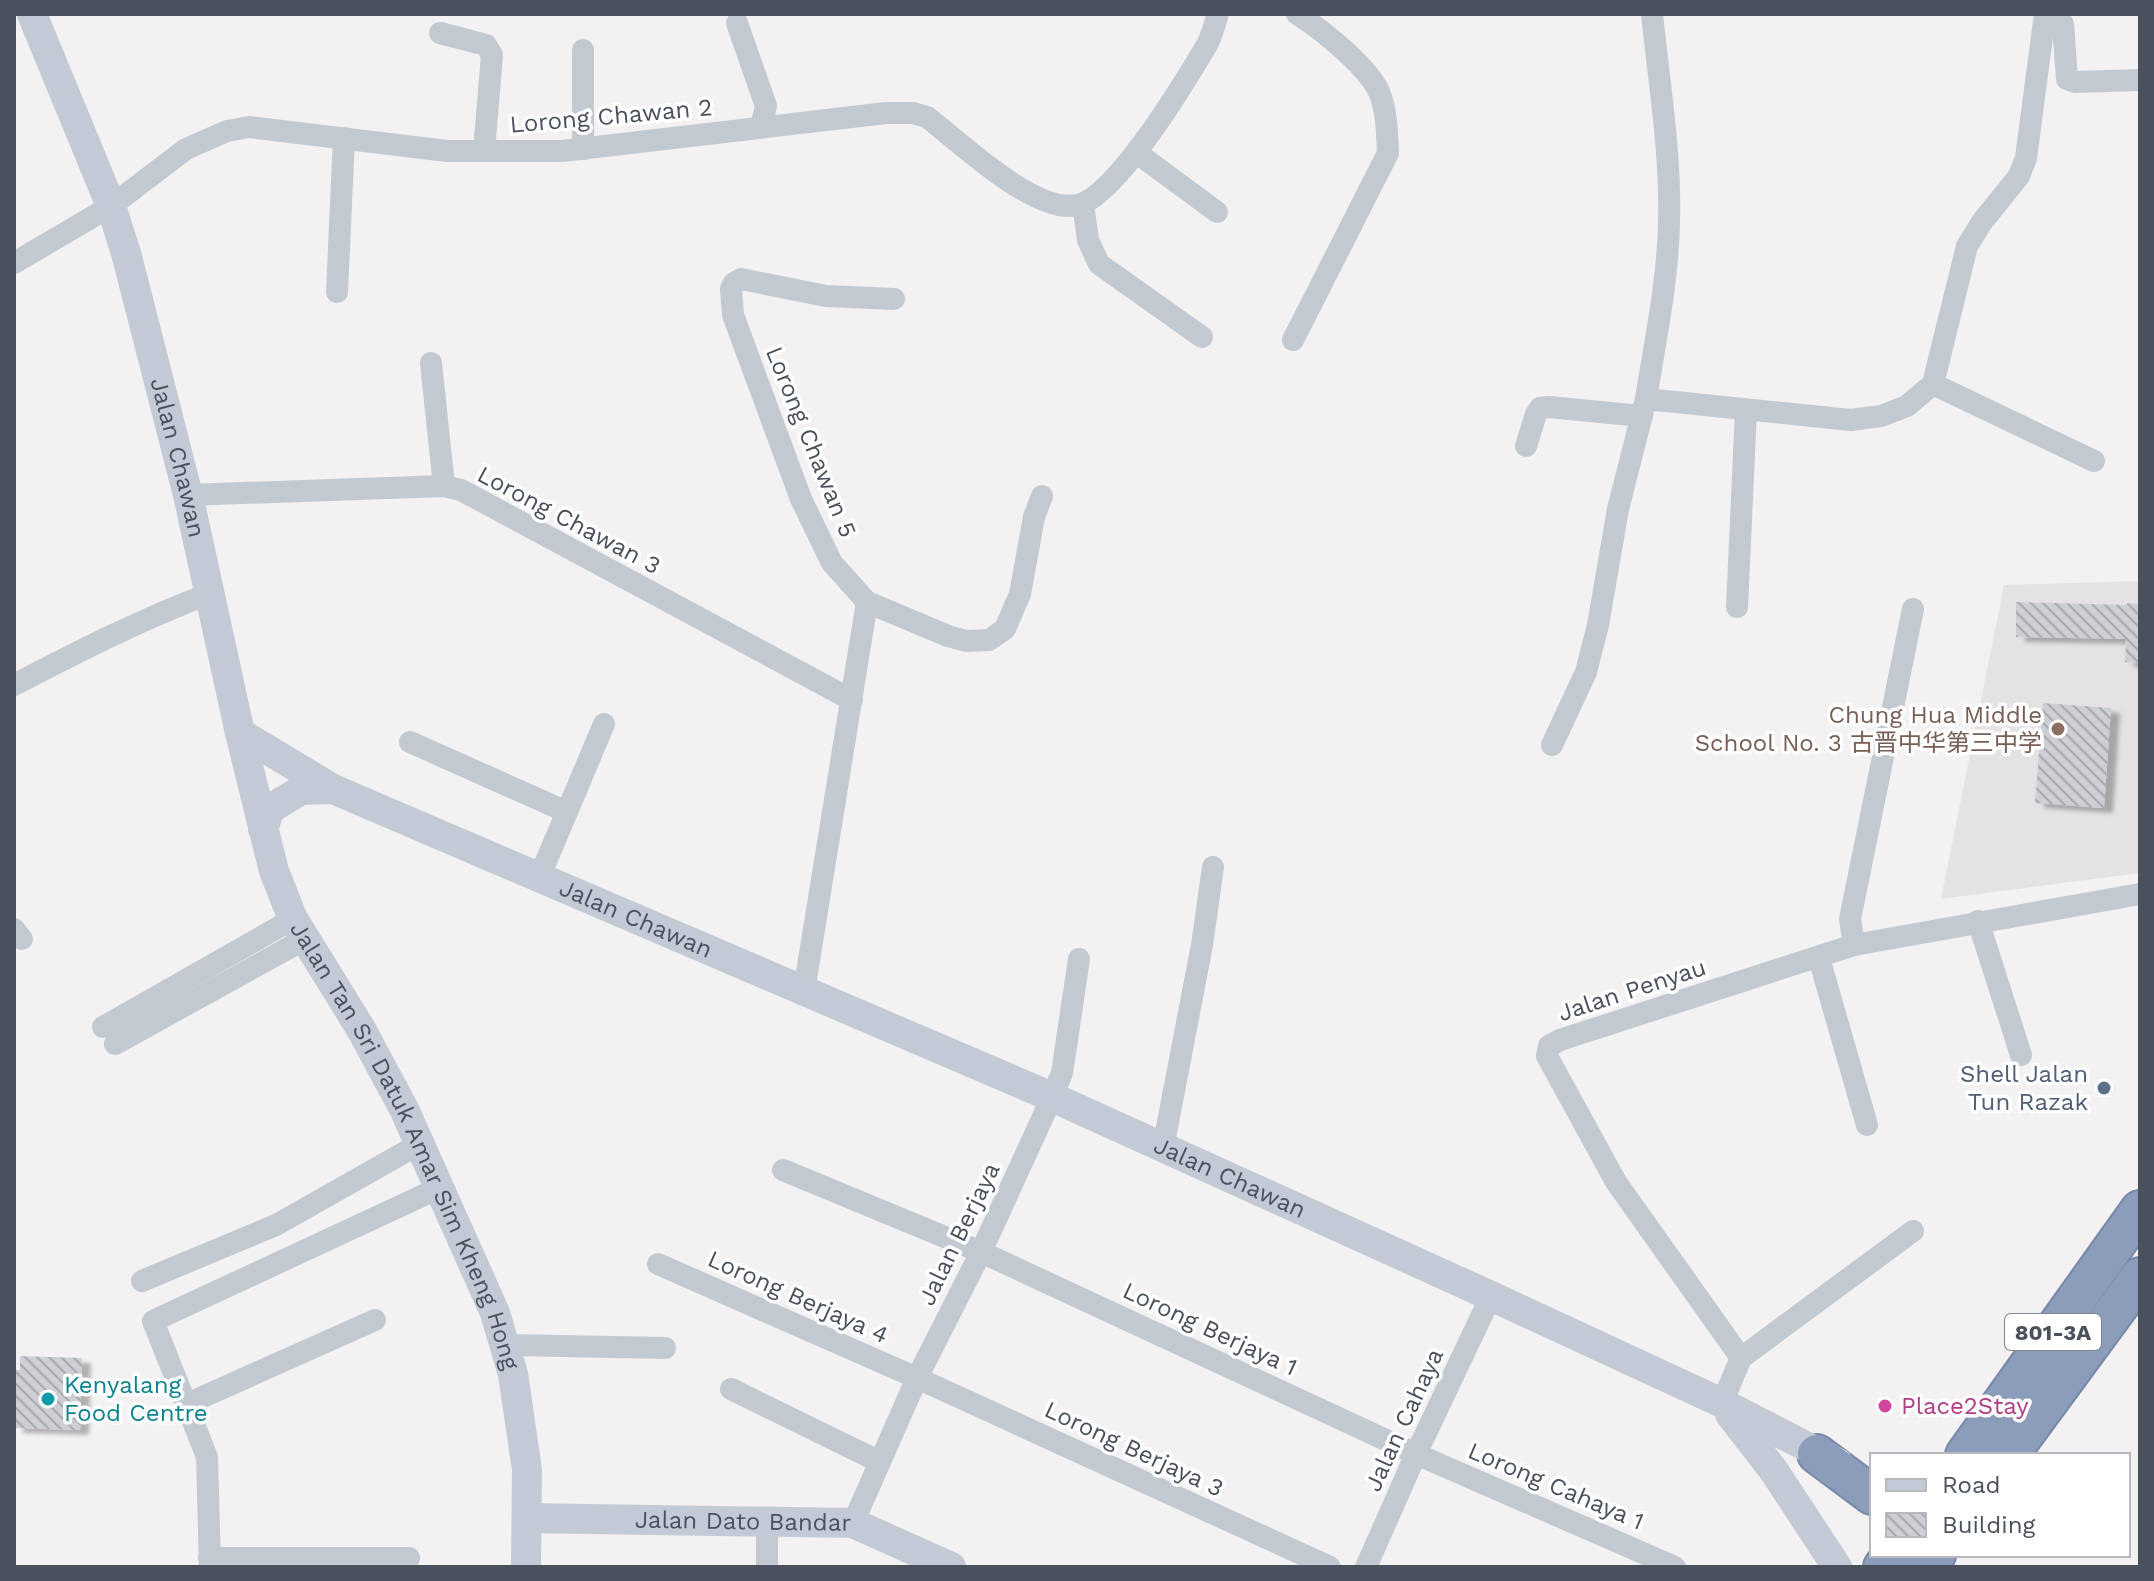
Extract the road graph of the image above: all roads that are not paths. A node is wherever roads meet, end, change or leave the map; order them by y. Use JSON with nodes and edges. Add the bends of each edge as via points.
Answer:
{"nodes":[{"id":1,"x":32,"y":14,"type":"edge"},
{"id":2,"x":1218,"y":14,"type":"edge"},
{"id":3,"x":1297,"y":14,"type":"edge"},
{"id":4,"x":1652,"y":14,"type":"edge"},
{"id":5,"x":2045,"y":14,"type":"edge"},
{"id":6,"x":2052,"y":14,"type":"edge"},
{"id":7,"x":737,"y":23,"type":"dead end"},
{"id":8,"x":440,"y":33,"type":"dead end"},
{"id":9,"x":583,"y":50,"type":"dead end"},
{"id":10,"x":2140,"y":80,"type":"edge"},
{"id":11,"x":761,"y":127,"type":"junction"},
{"id":12,"x":344,"y":138,"type":"junction"},
{"id":13,"x":583,"y":149,"type":"junction"},
{"id":14,"x":484,"y":151,"type":"junction"},
{"id":15,"x":1137,"y":153,"type":"junction"},
{"id":16,"x":1073,"y":205,"type":"junction"},
{"id":17,"x":111,"y":206,"type":"junction"},
{"id":18,"x":1217,"y":212,"type":"dead end"},
{"id":19,"x":14,"y":263,"type":"edge"},
{"id":20,"x":337,"y":292,"type":"dead end"},
{"id":21,"x":894,"y":299,"type":"dead end"},
{"id":22,"x":1202,"y":337,"type":"dead end"},
{"id":23,"x":1293,"y":340,"type":"dead end"},
{"id":24,"x":431,"y":363,"type":"dead end"},
{"id":25,"x":1933,"y":384,"type":"junction"},
{"id":26,"x":1644,"y":408,"type":"junction"},
{"id":27,"x":1746,"y":410,"type":"junction"},
{"id":28,"x":1526,"y":446,"type":"dead end"},
{"id":29,"x":2094,"y":461,"type":"dead end"},
{"id":30,"x":444,"y":486,"type":"junction"},
{"id":31,"x":188,"y":495,"type":"junction"},
{"id":32,"x":1042,"y":496,"type":"dead end"},
{"id":33,"x":211,"y":593,"type":"junction"},
{"id":34,"x":867,"y":602,"type":"junction"},
{"id":35,"x":1737,"y":607,"type":"dead end"},
{"id":36,"x":1913,"y":609,"type":"dead end"},
{"id":37,"x":14,"y":685,"type":"edge"},
{"id":38,"x":852,"y":700,"type":"junction"},
{"id":39,"x":604,"y":724,"type":"dead end"},
{"id":40,"x":240,"y":733,"type":"junction"},
{"id":41,"x":410,"y":742,"type":"dead end"},
{"id":42,"x":1552,"y":745,"type":"dead end"},
{"id":43,"x":333,"y":789,"type":"junction"},
{"id":44,"x":567,"y":812,"type":"junction"},
{"id":45,"x":263,"y":829,"type":"junction"},
{"id":46,"x":1213,"y":867,"type":"dead end"},
{"id":47,"x":539,"y":878,"type":"junction"},
{"id":48,"x":2140,"y":894,"type":"edge"},
{"id":49,"x":1978,"y":921,"type":"junction"},
{"id":50,"x":299,"y":929,"type":"junction"},
{"id":51,"x":1854,"y":945,"type":"junction"},
{"id":52,"x":1819,"y":958,"type":"junction"},
{"id":53,"x":1079,"y":959,"type":"dead end"},
{"id":54,"x":804,"y":991,"type":"junction"},
{"id":55,"x":109,"y":1035,"type":"dead end"},
{"id":56,"x":2021,"y":1055,"type":"dead end"},
{"id":57,"x":1052,"y":1097,"type":"junction"},
{"id":58,"x":1867,"y":1125,"type":"dead end"},
{"id":59,"x":421,"y":1143,"type":"junction"},
{"id":60,"x":1163,"y":1148,"type":"junction"},
{"id":61,"x":783,"y":1170,"type":"dead end"},
{"id":62,"x":439,"y":1188,"type":"junction"},
{"id":63,"x":2140,"y":1210,"type":"edge"},
{"id":64,"x":1913,"y":1231,"type":"dead end"},
{"id":65,"x":981,"y":1252,"type":"junction"},
{"id":66,"x":658,"y":1264,"type":"dead end"},
{"id":67,"x":2140,"y":1277,"type":"edge"},
{"id":68,"x":142,"y":1281,"type":"dead end"},
{"id":69,"x":1491,"y":1296,"type":"junction"},
{"id":70,"x":375,"y":1320,"type":"dead end"},
{"id":71,"x":505,"y":1345,"type":"junction"},
{"id":72,"x":665,"y":1348,"type":"dead end"},
{"id":73,"x":1741,"y":1358,"type":"junction"},
{"id":74,"x":917,"y":1378,"type":"junction"},
{"id":75,"x":731,"y":1389,"type":"dead end"},
{"id":76,"x":1722,"y":1403,"type":"junction"},
{"id":77,"x":187,"y":1404,"type":"junction"},
{"id":78,"x":1808,"y":1449,"type":"junction"},
{"id":79,"x":1966,"y":1453,"type":"edge"},
{"id":80,"x":2010,"y":1453,"type":"edge"},
{"id":81,"x":1416,"y":1454,"type":"junction"},
{"id":82,"x":880,"y":1462,"type":"junction"},
{"id":83,"x":1774,"y":1471,"type":"junction"},
{"id":84,"x":1870,"y":1476,"type":"edge"},
{"id":85,"x":1870,"y":1494,"type":"edge"},
{"id":86,"x":527,"y":1518,"type":"junction"},
{"id":87,"x":767,"y":1522,"type":"junction"},
{"id":88,"x":853,"y":1523,"type":"junction"},
{"id":89,"x":409,"y":1558,"type":"dead end"},
{"id":90,"x":210,"y":1562,"type":"edge"},
{"id":91,"x":526,"y":1567,"type":"edge"},
{"id":92,"x":767,"y":1567,"type":"edge"},
{"id":93,"x":951,"y":1567,"type":"edge"},
{"id":94,"x":1330,"y":1567,"type":"edge"},
{"id":95,"x":1366,"y":1567,"type":"edge"},
{"id":96,"x":1675,"y":1567,"type":"edge"},
{"id":97,"x":1837,"y":1567,"type":"edge"}],
"edges":[{"from":1,"to":17,"type":"street","name":"Jalan Chawan"},
{"from":2,"to":15,"type":"street","via":[[1209,40]]},
{"from":3,"to":23,"type":"street","via":[[1362,70],[1380,94],[1388,153]]},
{"from":4,"to":26,"type":"street","via":[[1669,222]]},
{"from":5,"to":25,"type":"street","via":[[2026,158],[2019,176],[1967,246]]},
{"from":6,"to":10,"type":"street","via":[[2063,24],[2067,79]]},
{"from":7,"to":11,"type":"street","via":[[766,106]]},
{"from":8,"to":14,"type":"street","via":[[486,45],[492,55]]},
{"from":9,"to":13,"type":"street"},
{"from":11,"to":13,"type":"street","name":"Lorong Chawan 2"},
{"from":11,"to":16,"type":"street","name":"Lorong Chawan 2","via":[[913,113],[927,117],[1016,186],[1041,199]]},
{"from":12,"to":14,"type":"street","name":"Lorong Chawan 2"},
{"from":12,"to":17,"type":"street","name":"Lorong Chawan 2","via":[[249,127],[227,131],[186,149]]},
{"from":12,"to":20,"type":"street"},
{"from":13,"to":14,"type":"street","name":"Lorong Chawan 2"},
{"from":15,"to":16,"type":"street","via":[[1102,189]]},
{"from":15,"to":18,"type":"street"},
{"from":16,"to":22,"type":"street","via":[[1099,264]]},
{"from":17,"to":19,"type":"street","name":"Lorong Chawan 2"},
{"from":17,"to":31,"type":"street","name":"Jalan Chawan"},
{"from":21,"to":34,"type":"street","name":"Lorong Chawan 5","via":[[826,296],[741,279],[731,289],[733,315],[801,499],[832,563]]},
{"from":24,"to":30,"type":"street"},
{"from":25,"to":27,"type":"street","via":[[1907,406],[1881,416],[1851,420]]},
{"from":25,"to":29,"type":"street"},
{"from":26,"to":27,"type":"street"},
{"from":26,"to":28,"type":"street","via":[[1540,408]]},
{"from":26,"to":42,"type":"street","via":[[1586,672]]},
{"from":27,"to":35,"type":"street"},
{"from":30,"to":31,"type":"street","name":"Lorong Chawan 3"},
{"from":30,"to":38,"type":"street","name":"Lorong Chawan 3","via":[[461,490]]},
{"from":31,"to":33,"type":"street","name":"Jalan Chawan"},
{"from":32,"to":34,"type":"street","name":"Lorong Chawan 5","via":[[1020,594],[1005,629],[989,640],[948,636]]},
{"from":33,"to":37,"type":"street","via":[[104,638]]},
{"from":33,"to":40,"type":"street","name":"Jalan Chawan"},
{"from":34,"to":38,"type":"street"},
{"from":36,"to":51,"type":"street","via":[[1850,919]]},
{"from":38,"to":54,"type":"street"},
{"from":39,"to":44,"type":"street"},
{"from":40,"to":43,"type":"street","name":"Jalan Chawan"},
{"from":40,"to":45,"type":"street","name":"Jalan Tan Sri Datuk Amar Sim Kheng Hong"},
{"from":41,"to":44,"type":"street"},
{"from":43,"to":45,"type":"street","via":[[301,790],[270,809]]},
{"from":43,"to":47,"type":"street","name":"Jalan Chawan"},
{"from":44,"to":47,"type":"street"},
{"from":45,"to":50,"type":"street","name":"Jalan Tan Sri Datuk Amar Sim Kheng Hong"},
{"from":46,"to":60,"type":"street"},
{"from":47,"to":54,"type":"street","name":"Jalan Chawan"},
{"from":48,"to":49,"type":"street","name":"Jalan Penyau"},
{"from":49,"to":51,"type":"street","name":"Jalan Penyau"},
{"from":49,"to":56,"type":"street"},
{"from":50,"to":55,"type":"street"},
{"from":50,"to":59,"type":"street","name":"Jalan Tan Sri Datuk Amar Sim Kheng Hong","via":[[361,1029]]},
{"from":51,"to":52,"type":"street","name":"Jalan Penyau"},
{"from":52,"to":58,"type":"street"},
{"from":52,"to":73,"type":"street","name":"Jalan Penyau","via":[[1560,1040],[1547,1051],[1616,1182]]},
{"from":53,"to":57,"type":"street","name":"Jalan Berjaya","via":[[1062,1073]]},
{"from":54,"to":57,"type":"street","name":"Jalan Chawan"},
{"from":57,"to":60,"type":"street","name":"Jalan Chawan"},
{"from":57,"to":65,"type":"street","name":"Jalan Berjaya"},
{"from":59,"to":62,"type":"street","name":"Jalan Tan Sri Datuk Amar Sim Kheng Hong"},
{"from":59,"to":68,"type":"street","via":[[276,1225]]},
{"from":60,"to":69,"type":"street","name":"Jalan Chawan"},
{"from":61,"to":65,"type":"street","name":"Lorong Berjaya 1"},
{"from":62,"to":71,"type":"street","name":"Jalan Tan Sri Datuk Amar Sim Kheng Hong"},
{"from":62,"to":77,"type":"street","via":[[153,1321]]},
{"from":63,"to":79,"type":"highway","number":"801-3A"},
{"from":64,"to":73,"type":"street"},
{"from":65,"to":74,"type":"street","name":"Jalan Berjaya"},
{"from":65,"to":81,"type":"street","name":"Lorong Berjaya 1"},
{"from":66,"to":74,"type":"street","name":"Lorong Berjaya 4"},
{"from":67,"to":80,"type":"highway"},
{"from":69,"to":76,"type":"street","name":"Jalan Chawan"},
{"from":69,"to":81,"type":"street","name":"Jalan Cahaya"},
{"from":70,"to":77,"type":"street"},
{"from":71,"to":72,"type":"street"},
{"from":71,"to":86,"type":"street","name":"Jalan Tan Sri Datuk Amar Sim Kheng Hong","via":[[527,1470]]},
{"from":73,"to":76,"type":"street"},
{"from":74,"to":82,"type":"street","name":"Jalan Berjaya"},
{"from":74,"to":94,"type":"street","name":"Lorong Berjaya 3"},
{"from":75,"to":82,"type":"street"},
{"from":76,"to":78,"type":"street","name":"Jalan Chawan"},
{"from":76,"to":83,"type":"street"},
{"from":77,"to":90,"type":"street","via":[[207,1457]]},
{"from":78,"to":83,"type":"street","via":[[1787,1446],[1779,1451]]},
{"from":78,"to":84,"type":"street"},
{"from":78,"to":85,"type":"highway"},
{"from":81,"to":95,"type":"street","name":"Jalan Cahaya"},
{"from":81,"to":96,"type":"street","name":"Lorong Cahaya 1"},
{"from":82,"to":88,"type":"street","name":"Jalan Berjaya"},
{"from":83,"to":97,"type":"street"},
{"from":86,"to":87,"type":"street","name":"Jalan Dato Bandar"},
{"from":86,"to":91,"type":"street","name":"Jalan Tan Sri Datuk Amar Sim Kheng Hong"},
{"from":87,"to":88,"type":"street","name":"Jalan Dato Bandar"},
{"from":87,"to":92,"type":"street"},
{"from":88,"to":93,"type":"street","name":"Jalan Dato Bandar"},
{"from":89,"to":90,"type":"street"}]}
